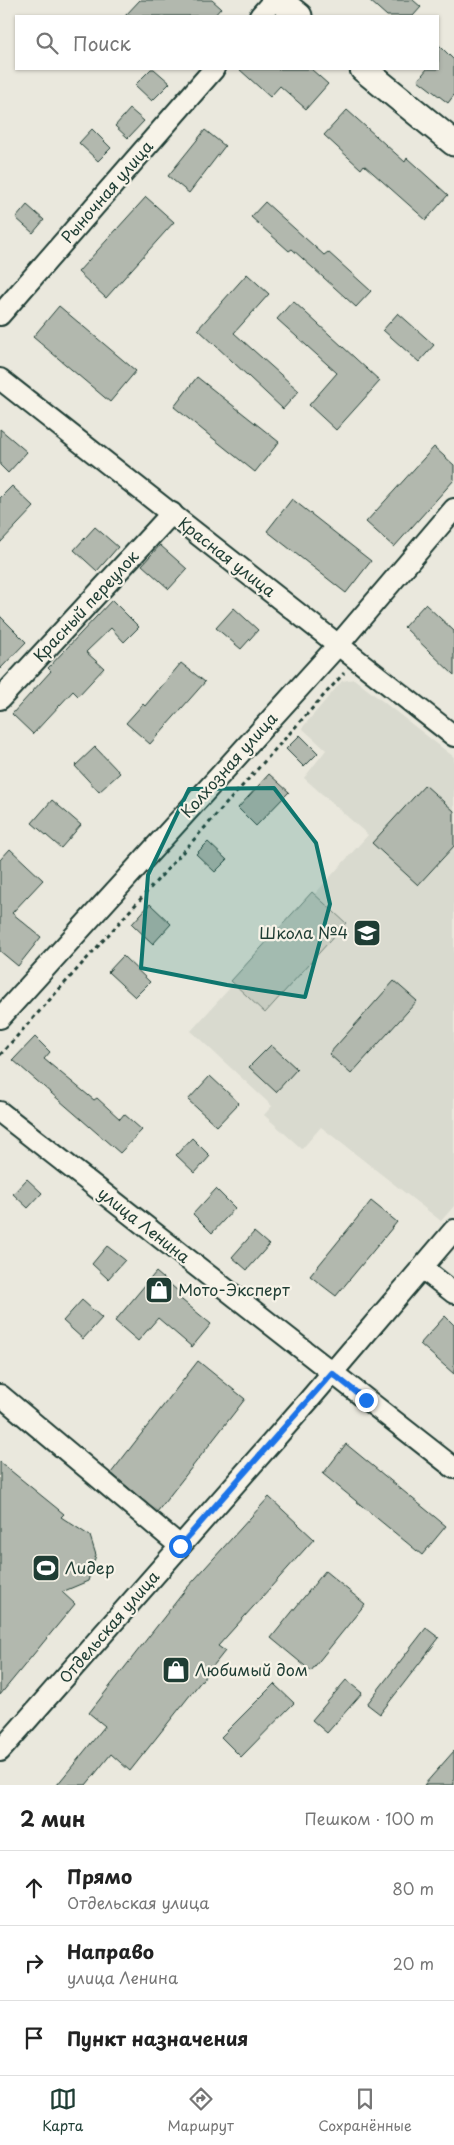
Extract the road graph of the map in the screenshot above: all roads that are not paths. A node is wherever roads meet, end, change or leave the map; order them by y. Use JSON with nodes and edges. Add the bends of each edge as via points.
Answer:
{"nodes":[{"id":1,"x":274,"y":0,"type":"edge"},
{"id":2,"x":279,"y":0,"type":"edge"},
{"id":3,"x":261,"y":15,"type":"edge"},
{"id":4,"x":298,"y":15,"type":"edge"},
{"id":5,"x":213,"y":70,"type":"edge"},
{"id":6,"x":364,"y":70,"type":"edge"},
{"id":7,"x":454,"y":143,"type":"edge"},
{"id":8,"x":0,"y":315,"type":"edge"},
{"id":9,"x":0,"y":379,"type":"edge"},
{"id":10,"x":454,"y":509,"type":"edge"},
{"id":11,"x":172,"y":513,"type":"junction"},
{"id":12,"x":339,"y":644,"type":"junction"},
{"id":13,"x":0,"y":699,"type":"edge"},
{"id":14,"x":454,"y":736,"type":"edge"},
{"id":15,"x":0,"y":1018,"type":"edge"},
{"id":16,"x":0,"y":1112,"type":"edge"},
{"id":17,"x":454,"y":1230,"type":"edge"},
{"id":18,"x":422,"y":1268,"type":"junction"},
{"id":19,"x":454,"y":1293,"type":"edge"},
{"id":20,"x":332,"y":1373,"type":"junction"},
{"id":21,"x":0,"y":1396,"type":"edge"},
{"id":22,"x":454,"y":1468,"type":"edge"},
{"id":23,"x":180,"y":1546,"type":"junction"},
{"id":24,"x":0,"y":1751,"type":"edge"}],
"edges":[{"from":1,"to":3,"type":"street"},
{"from":2,"to":4,"type":"main road"},
{"from":5,"to":8,"type":"street","name":"Рыночная улица"},
{"from":6,"to":7,"type":"main road"},
{"from":9,"to":11,"type":"street","name":"Красная улица"},
{"from":10,"to":12,"type":"street","name":"Колхозная улица"},
{"from":11,"to":12,"type":"street","name":"Красная улица"},
{"from":11,"to":13,"type":"street","name":"Красный переулок"},
{"from":12,"to":14,"type":"street","name":"Красная улица"},
{"from":12,"to":15,"type":"street","name":"Колхозная улица"},
{"from":16,"to":20,"type":"street","name":"улица Ленина"},
{"from":17,"to":18,"type":"street","name":"Отдельская улица"},
{"from":18,"to":19,"type":"street"},
{"from":18,"to":20,"type":"street","name":"Отдельская улица"},
{"from":20,"to":22,"type":"street","name":"улица Ленина"},
{"from":20,"to":23,"type":"street","name":"Отдельская улица"},
{"from":21,"to":23,"type":"street"},
{"from":23,"to":24,"type":"street","name":"Отдельская улица"}]}
